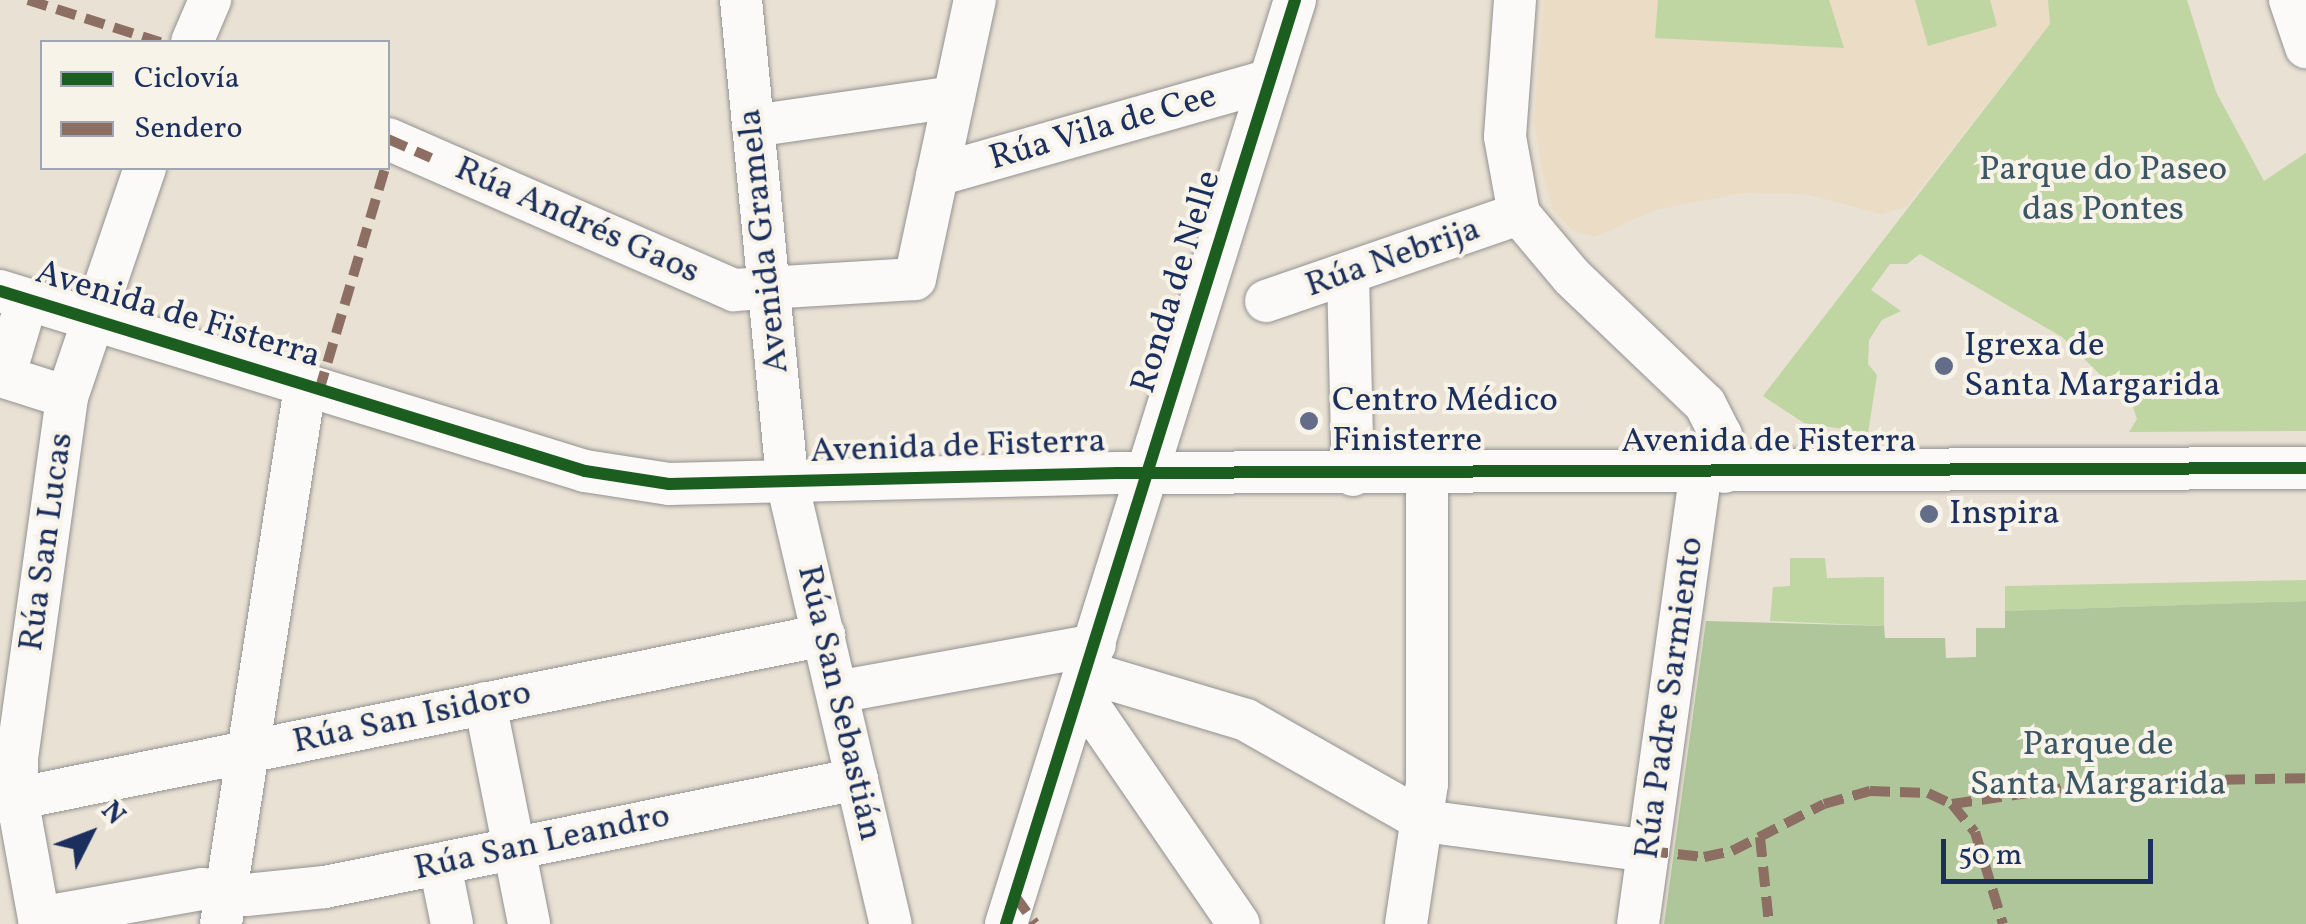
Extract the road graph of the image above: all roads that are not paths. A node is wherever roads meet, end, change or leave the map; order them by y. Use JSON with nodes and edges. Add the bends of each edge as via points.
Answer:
{"nodes":[{"id":1,"x":210,"y":0,"type":"edge"},
{"id":2,"x":975,"y":0,"type":"edge"},
{"id":3,"x":1294,"y":0,"type":"edge"},
{"id":4,"x":1514,"y":0,"type":"edge"},
{"id":5,"x":2290,"y":0,"type":"edge"},
{"id":6,"x":734,"y":2,"type":"edge"},
{"id":7,"x":193,"y":40,"type":"edge"},
{"id":8,"x":2306,"y":47,"type":"edge"},
{"id":9,"x":1270,"y":80,"type":"junction"},
{"id":10,"x":954,"y":97,"type":"junction"},
{"id":11,"x":753,"y":126,"type":"junction"},
{"id":12,"x":390,"y":140,"type":"edge"},
{"id":13,"x":144,"y":170,"type":"edge"},
{"id":14,"x":937,"y":176,"type":"junction"},
{"id":15,"x":1519,"y":214,"type":"junction"},
{"id":16,"x":1348,"y":276,"type":"junction"},
{"id":17,"x":769,"y":290,"type":"junction"},
{"id":18,"x":14,"y":296,"type":"edge"},
{"id":19,"x":1266,"y":301,"type":"dead end"},
{"id":20,"x":92,"y":320,"type":"junction"},
{"id":21,"x":2,"y":378,"type":"edge"},
{"id":22,"x":305,"y":386,"type":"junction"},
{"id":23,"x":67,"y":397,"type":"junction"},
{"id":24,"x":2306,"y":468,"type":"edge"},
{"id":25,"x":1150,"y":472,"type":"junction"},
{"id":26,"x":1713,"y":472,"type":"junction"},
{"id":27,"x":1353,"y":476,"type":"junction"},
{"id":28,"x":1427,"y":476,"type":"junction"},
{"id":29,"x":788,"y":482,"type":"junction"},
{"id":30,"x":824,"y":635,"type":"junction"},
{"id":31,"x":1087,"y":670,"type":"junction"},
{"id":32,"x":837,"y":692,"type":"junction"},
{"id":33,"x":485,"y":703,"type":"junction"},
{"id":34,"x":246,"y":752,"type":"junction"},
{"id":35,"x":857,"y":779,"type":"junction"},
{"id":36,"x":8,"y":800,"type":"edge"},
{"id":37,"x":1424,"y":821,"type":"junction"},
{"id":38,"x":514,"y":849,"type":"junction"},
{"id":39,"x":1648,"y":851,"type":"junction"},
{"id":40,"x":440,"y":864,"type":"junction"},
{"id":41,"x":329,"y":906,"type":"edge"},
{"id":42,"x":223,"y":908,"type":"edge"},
{"id":43,"x":40,"y":921,"type":"edge"},
{"id":44,"x":452,"y":924,"type":"edge"},
{"id":45,"x":529,"y":924,"type":"edge"},
{"id":46,"x":891,"y":924,"type":"edge"},
{"id":47,"x":1006,"y":924,"type":"edge"},
{"id":48,"x":1239,"y":924,"type":"edge"},
{"id":49,"x":1406,"y":924,"type":"edge"},
{"id":50,"x":1638,"y":924,"type":"edge"}],
"edges":[{"from":1,"to":7,"type":"street"},
{"from":2,"to":10,"type":"street"},
{"from":3,"to":9,"type":"street","name":"Ronda de Nelle"},
{"from":4,"to":15,"type":"street","via":[[1505,137]]},
{"from":5,"to":8,"type":"street"},
{"from":6,"to":11,"type":"street","name":"Avenida Gramela"},
{"from":9,"to":14,"type":"street","name":"Rúa Vila de Cee"},
{"from":9,"to":25,"type":"street","name":"Ronda de Nelle"},
{"from":10,"to":11,"type":"street"},
{"from":10,"to":14,"type":"street"},
{"from":11,"to":17,"type":"street","name":"Avenida Gramela"},
{"from":12,"to":17,"type":"street","name":"Rúa Andrés Gaos","via":[[734,290]]},
{"from":13,"to":20,"type":"street","name":"Rúa San Lucas"},
{"from":14,"to":17,"type":"street","name":"Rúa Andrés Gaos","via":[[914,279]]},
{"from":15,"to":16,"type":"street","name":"Rúa Nebrija"},
{"from":15,"to":26,"type":"street","via":[[1572,277],[1705,404],[1721,435]]},
{"from":16,"to":19,"type":"street","name":"Rúa Nebrija"},
{"from":16,"to":27,"type":"street"},
{"from":17,"to":29,"type":"street","name":"Avenida Gramela"},
{"from":18,"to":20,"type":"street","name":"Avenida de Fisterra"},
{"from":18,"to":21,"type":"street"},
{"from":20,"to":22,"type":"street","name":"Avenida de Fisterra"},
{"from":20,"to":23,"type":"street","name":"Rúa San Lucas"},
{"from":21,"to":23,"type":"street"},
{"from":22,"to":29,"type":"street","name":"Avenida de Fisterra","via":[[623,480]]},
{"from":22,"to":34,"type":"street"},
{"from":23,"to":36,"type":"street","name":"Rúa San Lucas"},
{"from":24,"to":26,"type":"street","name":"Avenida de Fisterra"},
{"from":25,"to":27,"type":"street","name":"Avenida de Fisterra"},
{"from":25,"to":29,"type":"street","name":"Avenida de Fisterra"},
{"from":25,"to":31,"type":"street","name":"Ronda de Nelle"},
{"from":26,"to":28,"type":"street","name":"Avenida de Fisterra"},
{"from":26,"to":39,"type":"street","name":"Rúa Padre Sarmiento"},
{"from":27,"to":28,"type":"street","name":"Avenida de Fisterra"},
{"from":28,"to":37,"type":"street"},
{"from":29,"to":30,"type":"street","name":"Rúa San Sebastián"},
{"from":30,"to":32,"type":"street","name":"Rúa San Sebastián"},
{"from":30,"to":33,"type":"street","name":"Rúa San Isidoro"},
{"from":31,"to":32,"type":"street"},
{"from":31,"to":37,"type":"street","via":[[1246,720]]},
{"from":31,"to":47,"type":"street","name":"Ronda de Nelle"},
{"from":31,"to":48,"type":"street"},
{"from":32,"to":35,"type":"street","name":"Rúa San Sebastián"},
{"from":33,"to":34,"type":"street","name":"Rúa San Isidoro"},
{"from":33,"to":38,"type":"street"},
{"from":34,"to":36,"type":"street","name":"Rúa San Isidoro"},
{"from":34,"to":42,"type":"street"},
{"from":35,"to":38,"type":"street","name":"Rúa San Leandro"},
{"from":35,"to":46,"type":"street","name":"Rúa San Sebastián"},
{"from":36,"to":43,"type":"street","name":"Rúa San Lucas"},
{"from":37,"to":39,"type":"street"},
{"from":37,"to":49,"type":"street"},
{"from":38,"to":40,"type":"street","name":"Rúa San Leandro"},
{"from":38,"to":45,"type":"street"},
{"from":39,"to":50,"type":"street","name":"Rúa Padre Sarmiento"},
{"from":40,"to":41,"type":"street","name":"Rúa San Leandro"},
{"from":40,"to":44,"type":"street"},
{"from":41,"to":42,"type":"street","name":"Rúa San Leandro"},
{"from":42,"to":43,"type":"street","name":"Rúa San Leandro","via":[[202,890]]}]}
